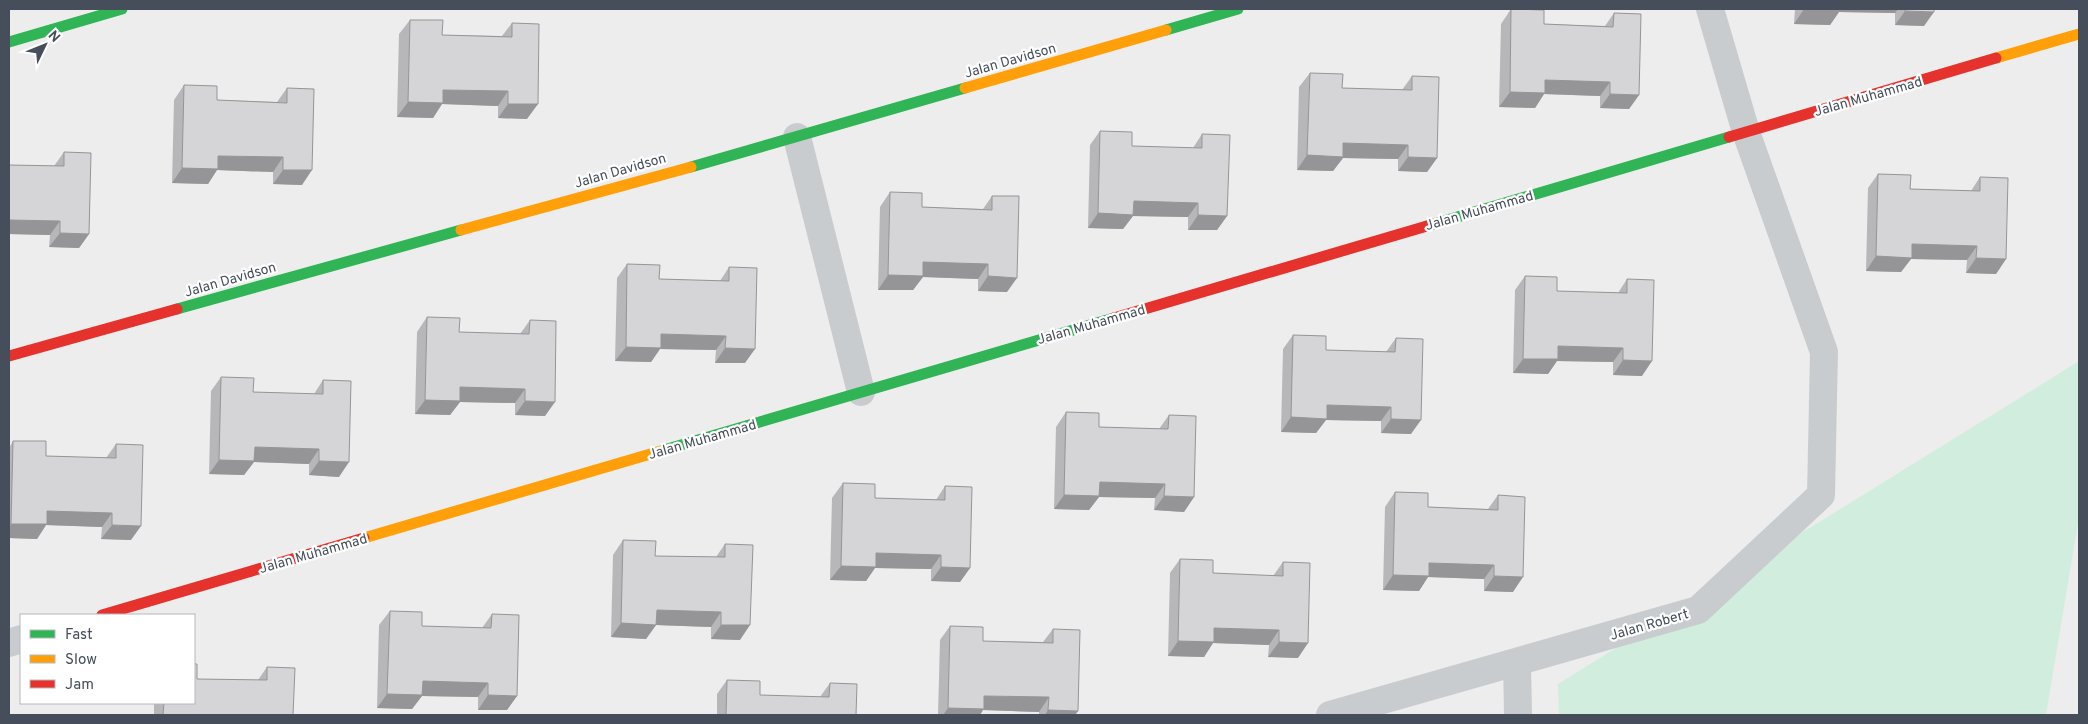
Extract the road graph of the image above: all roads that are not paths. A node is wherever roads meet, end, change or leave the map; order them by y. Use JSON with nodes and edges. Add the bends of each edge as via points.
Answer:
{"nodes":[{"id":1,"x":122,"y":9,"type":"edge"},
{"id":2,"x":1238,"y":9,"type":"edge"},
{"id":3,"x":1710,"y":9,"type":"edge"},
{"id":4,"x":2079,"y":34,"type":"edge"},
{"id":5,"x":9,"y":42,"type":"edge"},
{"id":6,"x":1746,"y":132,"type":"junction"},
{"id":7,"x":797,"y":137,"type":"junction"},
{"id":8,"x":9,"y":356,"type":"edge"},
{"id":9,"x":860,"y":392,"type":"junction"},
{"id":10,"x":105,"y":614,"type":"edge"},
{"id":11,"x":1517,"y":662,"type":"junction"},
{"id":12,"x":1330,"y":715,"type":"edge"},
{"id":13,"x":1518,"y":715,"type":"edge"}],
"edges":[{"from":1,"to":5,"type":"street"},
{"from":2,"to":7,"type":"street","name":"Jalan Davidson"},
{"from":3,"to":6,"type":"street"},
{"from":4,"to":6,"type":"street","name":"Jalan Muhammad"},
{"from":6,"to":9,"type":"street","name":"Jalan Muhammad"},
{"from":6,"to":11,"type":"street","name":"Jalan Robert","via":[[1824,352],[1821,495],[1698,610]]},
{"from":7,"to":8,"type":"street","name":"Jalan Davidson"},
{"from":7,"to":9,"type":"street"},
{"from":9,"to":10,"type":"street","name":"Jalan Muhammad"},
{"from":11,"to":12,"type":"street","name":"Jalan Robert"},
{"from":11,"to":13,"type":"street"}]}
